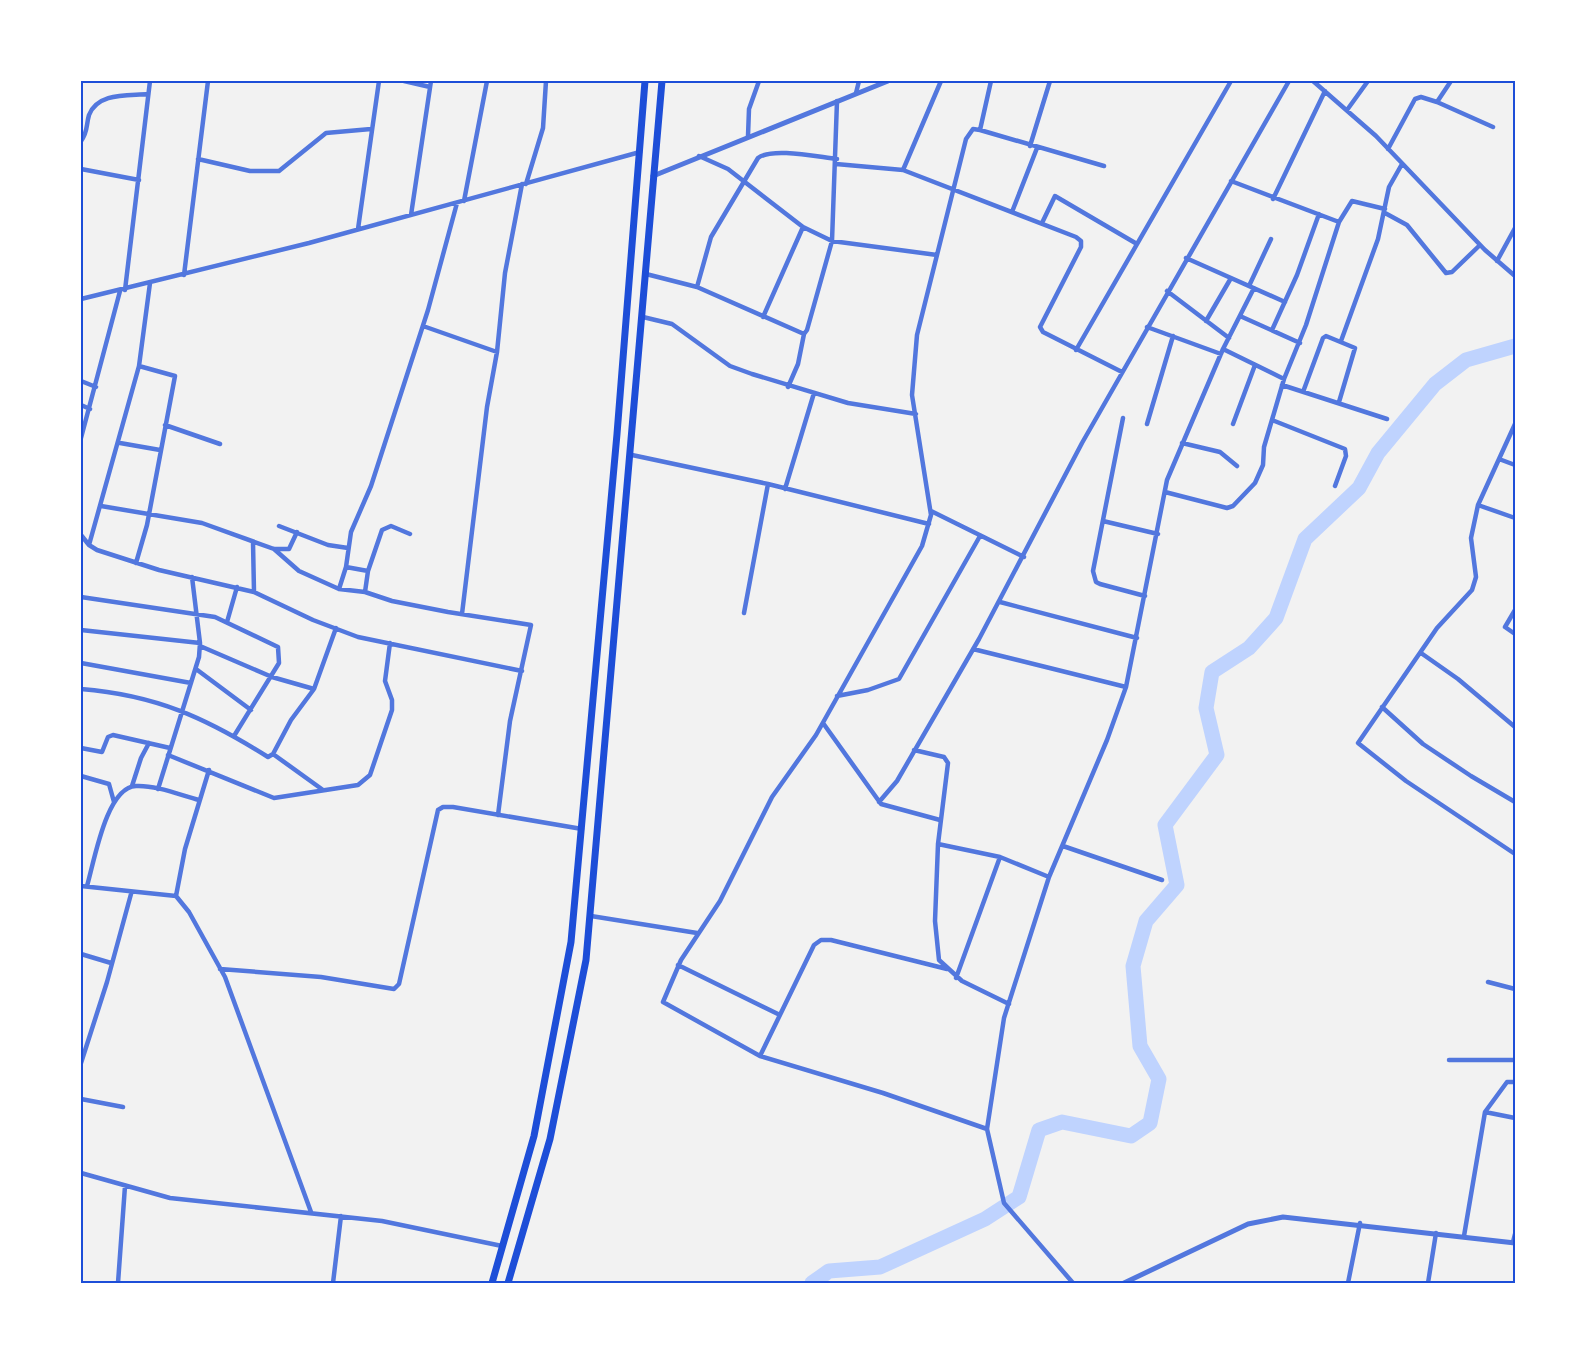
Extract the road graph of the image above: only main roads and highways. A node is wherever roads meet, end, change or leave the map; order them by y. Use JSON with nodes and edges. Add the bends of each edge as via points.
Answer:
{"nodes":[{"id":1,"x":645,"y":81,"type":"edge"},
{"id":2,"x":662,"y":81,"type":"edge"},
{"id":3,"x":492,"y":1283,"type":"edge"},
{"id":4,"x":508,"y":1283,"type":"edge"}],
"edges":[{"from":1,"to":3,"type":"main road","via":[[571,942],[534,1136]]},
{"from":2,"to":4,"type":"main road","via":[[586,960],[538,1188]]}]}
